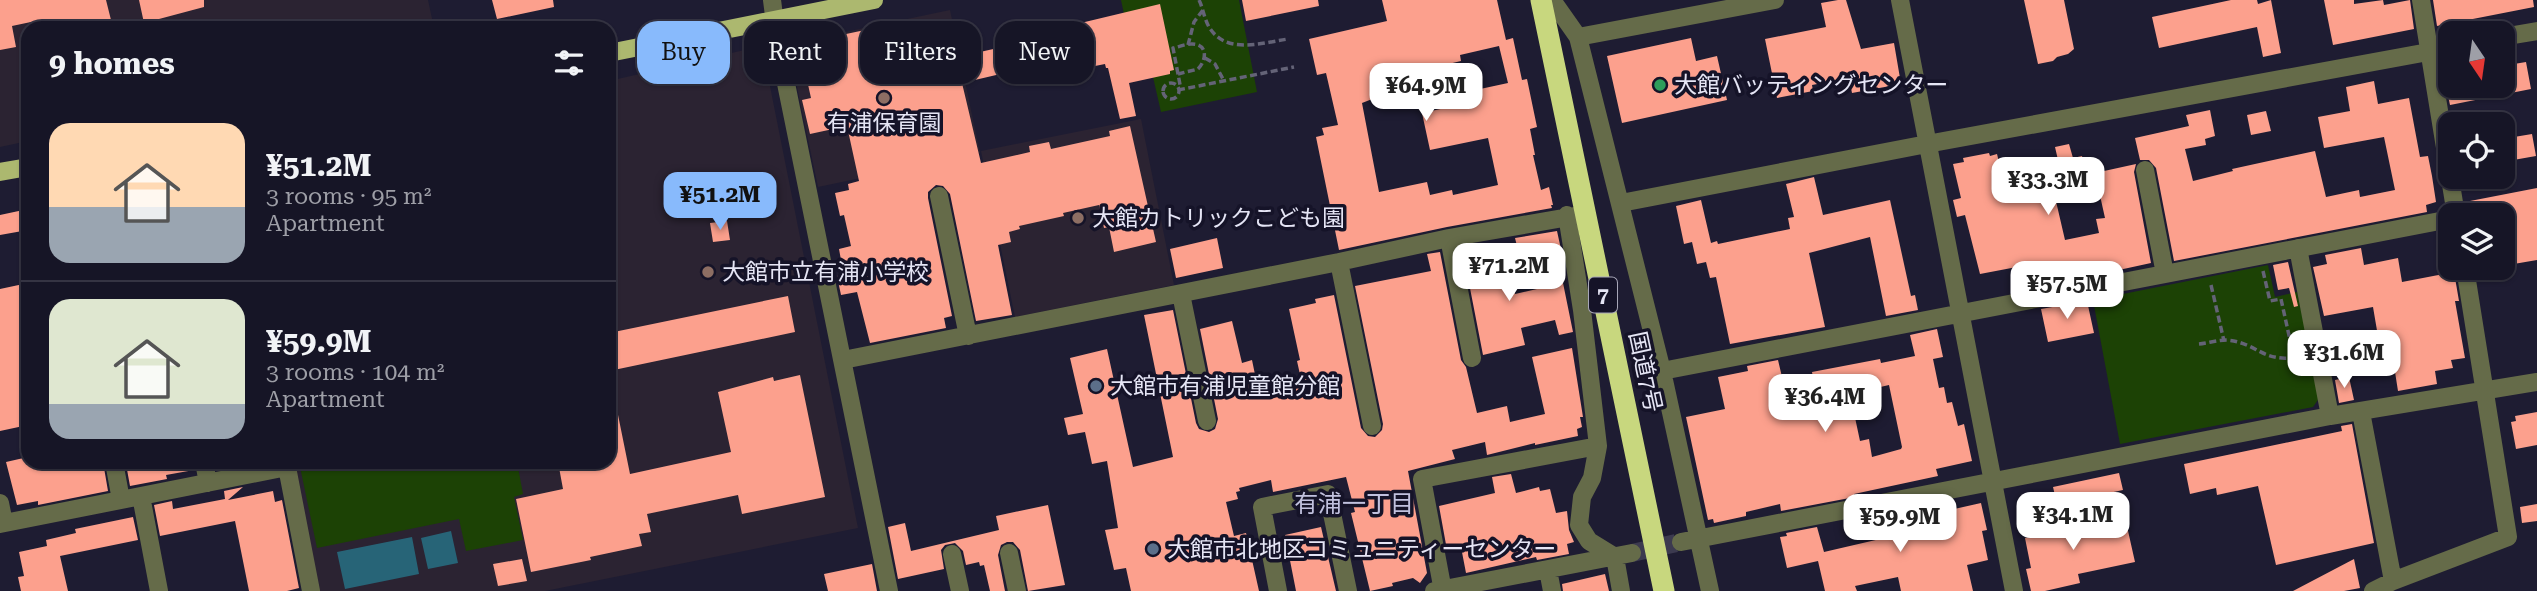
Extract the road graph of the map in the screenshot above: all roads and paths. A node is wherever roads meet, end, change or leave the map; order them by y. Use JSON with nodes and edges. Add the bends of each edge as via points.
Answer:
{"nodes":[{"id":1,"x":772,"y":0,"type":"edge"},
{"id":2,"x":874,"y":0,"type":"edge"},
{"id":3,"x":1199,"y":0,"type":"edge"},
{"id":4,"x":1541,"y":0,"type":"edge"},
{"id":5,"x":1552,"y":0,"type":"edge"},
{"id":6,"x":1775,"y":0,"type":"edge"},
{"id":7,"x":1900,"y":0,"type":"edge"},
{"id":8,"x":2421,"y":0,"type":"edge"},
{"id":9,"x":1203,"y":10,"type":"junction"},
{"id":10,"x":776,"y":20,"type":"junction"},
{"id":11,"x":2537,"y":31,"type":"edge"},
{"id":12,"x":2515,"y":35,"type":"edge"},
{"id":13,"x":1578,"y":37,"type":"junction"},
{"id":14,"x":1288,"y":39,"type":"dead end"},
{"id":15,"x":1188,"y":45,"type":"junction"},
{"id":16,"x":2438,"y":50,"type":"edge"},
{"id":17,"x":616,"y":52,"type":"edge"},
{"id":18,"x":2430,"y":52,"type":"junction"},
{"id":19,"x":1205,"y":58,"type":"junction"},
{"id":20,"x":1294,"y":67,"type":"dead end"},
{"id":21,"x":1178,"y":74,"type":"junction"},
{"id":22,"x":1224,"y":81,"type":"junction"},
{"id":23,"x":1180,"y":90,"type":"junction"},
{"id":24,"x":1927,"y":144,"type":"junction"},
{"id":25,"x":21,"y":168,"type":"edge"},
{"id":26,"x":2145,"y":170,"type":"dead end"},
{"id":27,"x":0,"y":172,"type":"edge"},
{"id":28,"x":939,"y":196,"type":"dead end"},
{"id":29,"x":1621,"y":203,"type":"junction"},
{"id":30,"x":2454,"y":203,"type":"edge"},
{"id":31,"x":1576,"y":215,"type":"junction"},
{"id":32,"x":2438,"y":221,"type":"edge"},
{"id":33,"x":1449,"y":238,"type":"junction"},
{"id":34,"x":2298,"y":248,"type":"junction"},
{"id":35,"x":1339,"y":262,"type":"junction"},
{"id":36,"x":2263,"y":271,"type":"dead end"},
{"id":37,"x":2165,"y":274,"type":"junction"},
{"id":38,"x":2467,"y":280,"type":"edge"},
{"id":39,"x":2210,"y":282,"type":"dead end"},
{"id":40,"x":1181,"y":294,"type":"junction"},
{"id":41,"x":2290,"y":307,"type":"dead end"},
{"id":42,"x":2283,"y":309,"type":"junction"},
{"id":43,"x":1961,"y":315,"type":"junction"},
{"id":44,"x":968,"y":336,"type":"junction"},
{"id":45,"x":2224,"y":341,"type":"junction"},
{"id":46,"x":2199,"y":344,"type":"dead end"},
{"id":47,"x":2318,"y":352,"type":"junction"},
{"id":48,"x":1472,"y":358,"type":"dead end"},
{"id":49,"x":2294,"y":358,"type":"junction"},
{"id":50,"x":843,"y":360,"type":"junction"},
{"id":51,"x":1662,"y":371,"type":"junction"},
{"id":52,"x":2537,"y":382,"type":"edge"},
{"id":53,"x":2484,"y":390,"type":"junction"},
{"id":54,"x":2361,"y":412,"type":"junction"},
{"id":55,"x":2330,"y":416,"type":"junction"},
{"id":56,"x":1207,"y":421,"type":"dead end"},
{"id":57,"x":1372,"y":426,"type":"dead end"},
{"id":58,"x":1598,"y":446,"type":"junction"},
{"id":59,"x":115,"y":469,"type":"edge"},
{"id":60,"x":205,"y":469,"type":"edge"},
{"id":61,"x":264,"y":469,"type":"edge"},
{"id":62,"x":287,"y":469,"type":"edge"},
{"id":63,"x":208,"y":482,"type":"junction"},
{"id":64,"x":1992,"y":482,"type":"junction"},
{"id":65,"x":141,"y":496,"type":"junction"},
{"id":66,"x":121,"y":500,"type":"junction"},
{"id":67,"x":0,"y":503,"type":"edge"},
{"id":68,"x":2,"y":524,"type":"edge"},
{"id":69,"x":1690,"y":541,"type":"junction"},
{"id":70,"x":1009,"y":553,"type":"dead end"},
{"id":71,"x":952,"y":554,"type":"dead end"},
{"id":72,"x":1624,"y":555,"type":"junction"},
{"id":73,"x":1548,"y":570,"type":"junction"},
{"id":74,"x":2393,"y":580,"type":"junction"},
{"id":75,"x":1440,"y":590,"type":"edge"},
{"id":76,"x":159,"y":591,"type":"edge"},
{"id":77,"x":311,"y":591,"type":"edge"},
{"id":78,"x":889,"y":591,"type":"edge"},
{"id":79,"x":960,"y":591,"type":"edge"},
{"id":80,"x":1017,"y":591,"type":"edge"},
{"id":81,"x":1278,"y":591,"type":"edge"},
{"id":82,"x":1348,"y":591,"type":"edge"},
{"id":83,"x":1552,"y":591,"type":"edge"},
{"id":84,"x":1621,"y":591,"type":"edge"},
{"id":85,"x":1664,"y":591,"type":"edge"},
{"id":86,"x":1710,"y":591,"type":"edge"},
{"id":87,"x":2014,"y":591,"type":"edge"},
{"id":88,"x":2373,"y":591,"type":"edge"}],
"edges":[{"from":1,"to":10,"type":"street"},
{"from":2,"to":10,"type":"main road"},
{"from":3,"to":9,"type":"path"},
{"from":4,"to":31,"type":"highway","name":"国道7号","number":"7"},
{"from":5,"to":13,"type":"street"},
{"from":6,"to":13,"type":"street"},
{"from":7,"to":24,"type":"street"},
{"from":8,"to":18,"type":"street"},
{"from":9,"to":14,"type":"path","via":[[1209,28],[1227,43],[1239,46]]},
{"from":9,"to":15,"type":"path","via":[[1194,22]]},
{"from":10,"to":17,"type":"main road"},
{"from":10,"to":50,"type":"street"},
{"from":11,"to":12,"type":"street"},
{"from":13,"to":29,"type":"street"},
{"from":15,"to":19,"type":"path","via":[[1200,46]]},
{"from":15,"to":21,"type":"path","via":[[1173,48]]},
{"from":16,"to":18,"type":"street"},
{"from":18,"to":24,"type":"street"},
{"from":18,"to":30,"type":"street"},
{"from":19,"to":21,"type":"path","via":[[1198,69]]},
{"from":19,"to":22,"type":"path","via":[[1215,64]]},
{"from":20,"to":22,"type":"path"},
{"from":21,"to":23,"type":"path"},
{"from":22,"to":23,"type":"path"},
{"from":23,"to":23,"type":"path","via":[[1172,99],[1163,92],[1168,84]]},
{"from":24,"to":29,"type":"street"},
{"from":24,"to":43,"type":"street"},
{"from":25,"to":27,"type":"main road"},
{"from":26,"to":37,"type":"street"},
{"from":28,"to":44,"type":"street"},
{"from":29,"to":51,"type":"street"},
{"from":31,"to":33,"type":"street"},
{"from":31,"to":58,"type":"street"},
{"from":31,"to":85,"type":"highway","name":"国道7号","number":"7"},
{"from":32,"to":34,"type":"street"},
{"from":33,"to":35,"type":"street"},
{"from":33,"to":48,"type":"street"},
{"from":34,"to":37,"type":"street"},
{"from":34,"to":47,"type":"street"},
{"from":35,"to":40,"type":"street"},
{"from":35,"to":57,"type":"street"},
{"from":36,"to":42,"type":"path","via":[[2270,301],[2281,299]]},
{"from":37,"to":43,"type":"street"},
{"from":38,"to":53,"type":"street"},
{"from":39,"to":45,"type":"path"},
{"from":40,"to":44,"type":"street"},
{"from":40,"to":56,"type":"street"},
{"from":41,"to":42,"type":"path"},
{"from":42,"to":49,"type":"path"},
{"from":43,"to":51,"type":"street"},
{"from":43,"to":64,"type":"street"},
{"from":44,"to":50,"type":"street"},
{"from":45,"to":46,"type":"path"},
{"from":45,"to":49,"type":"path","via":[[2275,359]]},
{"from":47,"to":49,"type":"path"},
{"from":47,"to":55,"type":"street"},
{"from":50,"to":78,"type":"street"},
{"from":51,"to":69,"type":"street"},
{"from":52,"to":53,"type":"street"},
{"from":53,"to":54,"type":"street"},
{"from":53,"to":74,"type":"street","via":[[2508,537]]},
{"from":54,"to":55,"type":"street"},
{"from":54,"to":74,"type":"street"},
{"from":55,"to":64,"type":"street"},
{"from":58,"to":72,"type":"street","via":[[1592,478],[1582,497],[1579,525],[1589,541]]},
{"from":58,"to":75,"type":"street","via":[[1423,479]]},
{"from":59,"to":66,"type":"street"},
{"from":60,"to":63,"type":"street"},
{"from":61,"to":63,"type":"street"},
{"from":62,"to":77,"type":"street"},
{"from":63,"to":65,"type":"street"},
{"from":64,"to":69,"type":"street"},
{"from":64,"to":87,"type":"street"},
{"from":65,"to":66,"type":"street"},
{"from":65,"to":76,"type":"street"},
{"from":66,"to":68,"type":"street"},
{"from":67,"to":68,"type":"street"},
{"from":69,"to":86,"type":"street"},
{"from":70,"to":80,"type":"street"},
{"from":71,"to":79,"type":"street"},
{"from":72,"to":73,"type":"street"},
{"from":72,"to":84,"type":"street"},
{"from":73,"to":75,"type":"street"},
{"from":73,"to":83,"type":"street"},
{"from":74,"to":88,"type":"street"},
{"from":81,"to":82,"type":"street","via":[[1262,507],[1328,494]]}]}
